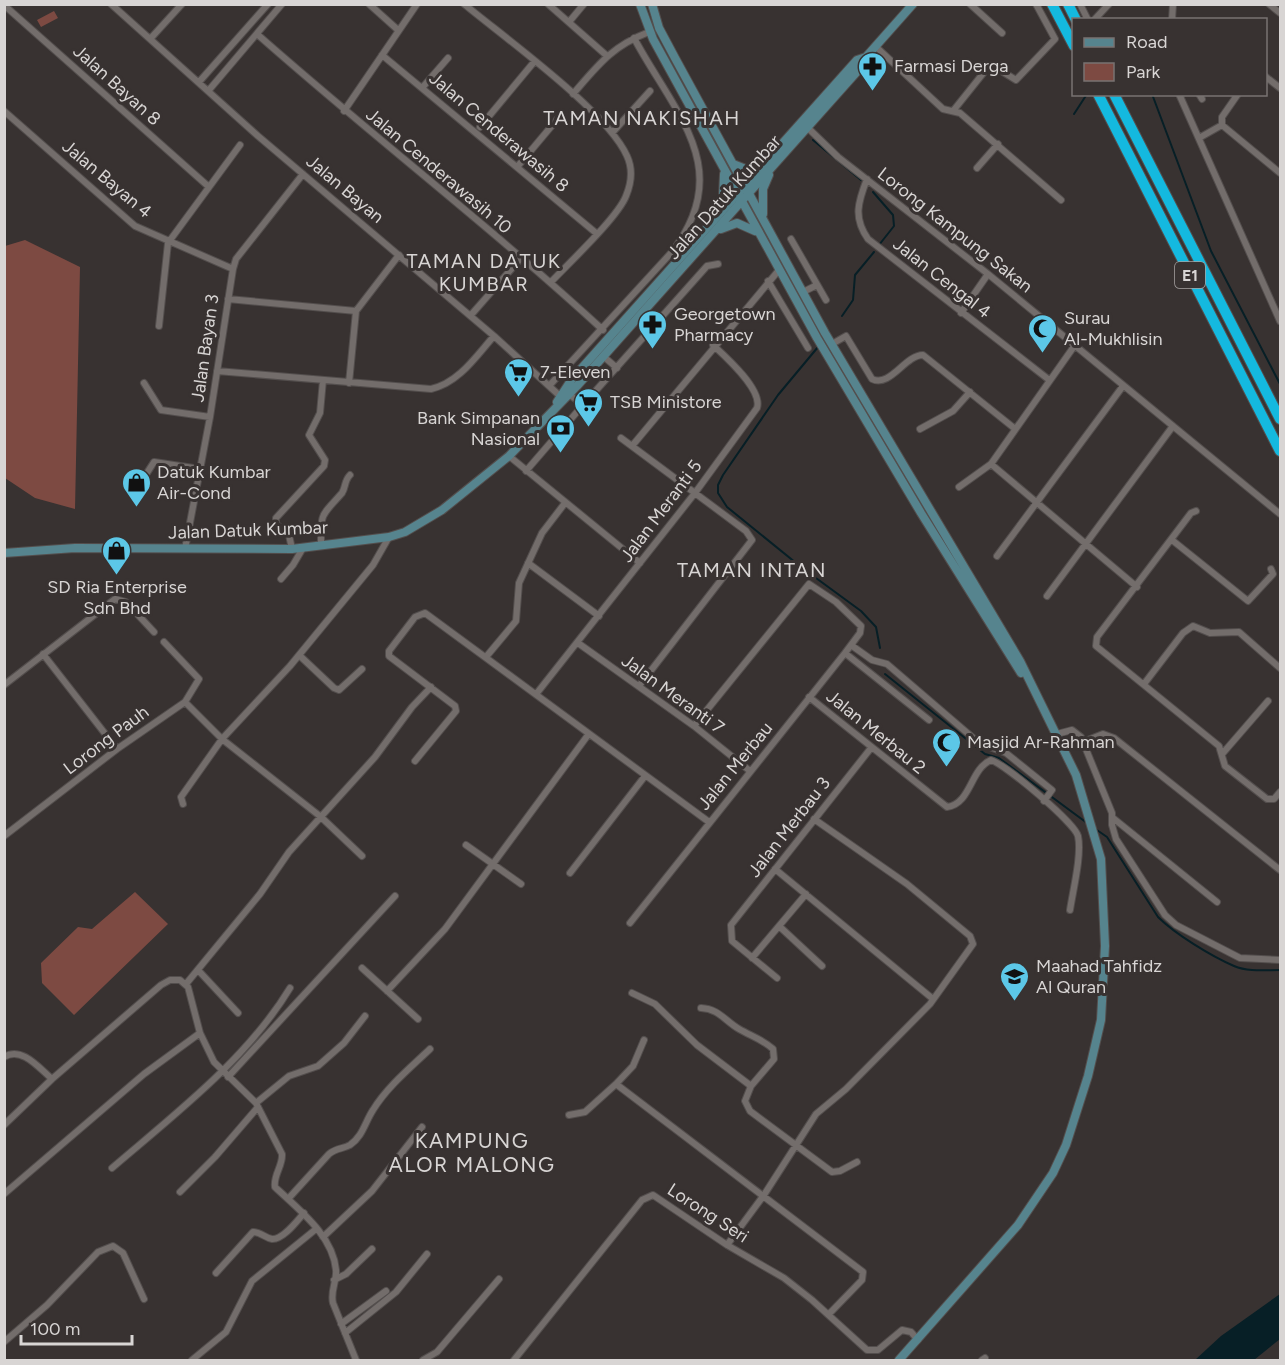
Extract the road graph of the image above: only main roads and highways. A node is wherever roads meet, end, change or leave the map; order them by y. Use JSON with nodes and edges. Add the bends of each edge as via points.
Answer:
{"nodes":[{"id":1,"x":640,"y":4,"type":"edge"},
{"id":2,"x":652,"y":4,"type":"edge"},
{"id":3,"x":913,"y":4,"type":"edge"},
{"id":4,"x":1052,"y":4,"type":"edge"},
{"id":5,"x":1068,"y":4,"type":"edge"},
{"id":6,"x":1075,"y":18,"type":"edge"},
{"id":7,"x":1072,"y":42,"type":"edge"},
{"id":8,"x":861,"y":58,"type":"junction"},
{"id":9,"x":1115,"y":96,"type":"edge"},
{"id":10,"x":1099,"y":97,"type":"edge"},
{"id":11,"x":732,"y":164,"type":"junction"},
{"id":12,"x":774,"y":166,"type":"junction"},
{"id":13,"x":762,"y":167,"type":"junction"},
{"id":14,"x":724,"y":169,"type":"junction"},
{"id":15,"x":747,"y":190,"type":"junction"},
{"id":16,"x":739,"y":199,"type":"junction"},
{"id":17,"x":766,"y":225,"type":"junction"},
{"id":18,"x":704,"y":231,"type":"junction"},
{"id":19,"x":756,"y":231,"type":"junction"},
{"id":20,"x":715,"y":232,"type":"junction"},
{"id":21,"x":564,"y":395,"type":"junction"},
{"id":22,"x":1281,"y":419,"type":"edge"},
{"id":23,"x":1281,"y":452,"type":"edge"},
{"id":24,"x":4,"y":553,"type":"edge"},
{"id":25,"x":960,"y":568,"type":"junction"},
{"id":26,"x":899,"y":1360,"type":"edge"}],
"edges":[{"from":1,"to":14,"type":"main road","via":[[649,32]]},
{"from":2,"to":11,"type":"main road","via":[[659,28]]},
{"from":3,"to":8,"type":"main road","name":"Jalan Datuk Kumbar"},
{"from":4,"to":7,"type":"highway"},
{"from":5,"to":6,"type":"highway"},
{"from":8,"to":12,"type":"main road","name":"Jalan Datuk Kumbar","via":[[862,66]]},
{"from":8,"to":13,"type":"main road","name":"Jalan Datuk Kumbar"},
{"from":9,"to":22,"type":"highway","number":"E1"},
{"from":10,"to":23,"type":"highway","number":"E1"},
{"from":11,"to":13,"type":"main road","via":[[752,170]]},
{"from":11,"to":15,"type":"main road"},
{"from":12,"to":15,"type":"main road","name":"Jalan Datuk Kumbar"},
{"from":12,"to":17,"type":"main road","via":[[761,201]]},
{"from":13,"to":15,"type":"main road","name":"Jalan Datuk Kumbar"},
{"from":14,"to":16,"type":"main road"},
{"from":14,"to":18,"type":"main road","via":[[723,197]]},
{"from":15,"to":16,"type":"main road","name":"Jalan Datuk Kumbar"},
{"from":15,"to":17,"type":"main road"},
{"from":16,"to":18,"type":"main road","name":"Jalan Datuk Kumbar"},
{"from":16,"to":19,"type":"main road"},
{"from":16,"to":20,"type":"main road","name":"Jalan Datuk Kumbar"},
{"from":17,"to":25,"type":"main road"},
{"from":18,"to":21,"type":"main road","name":"Jalan Datuk Kumbar","via":[[572,379]]},
{"from":19,"to":20,"type":"main road","via":[[737,223]]},
{"from":19,"to":25,"type":"main road","via":[[844,385]]},
{"from":20,"to":21,"type":"main road","name":"Jalan Datuk Kumbar"},
{"from":21,"to":24,"type":"main road","name":"Jalan Datuk Kumbar","via":[[508,456],[442,510],[389,537],[292,549],[75,548]]},
{"from":25,"to":26,"type":"main road","via":[[1033,688],[1083,794],[1101,859],[1105,946],[1101,1020],[1088,1076],[1053,1173],[1018,1225]]}]}
